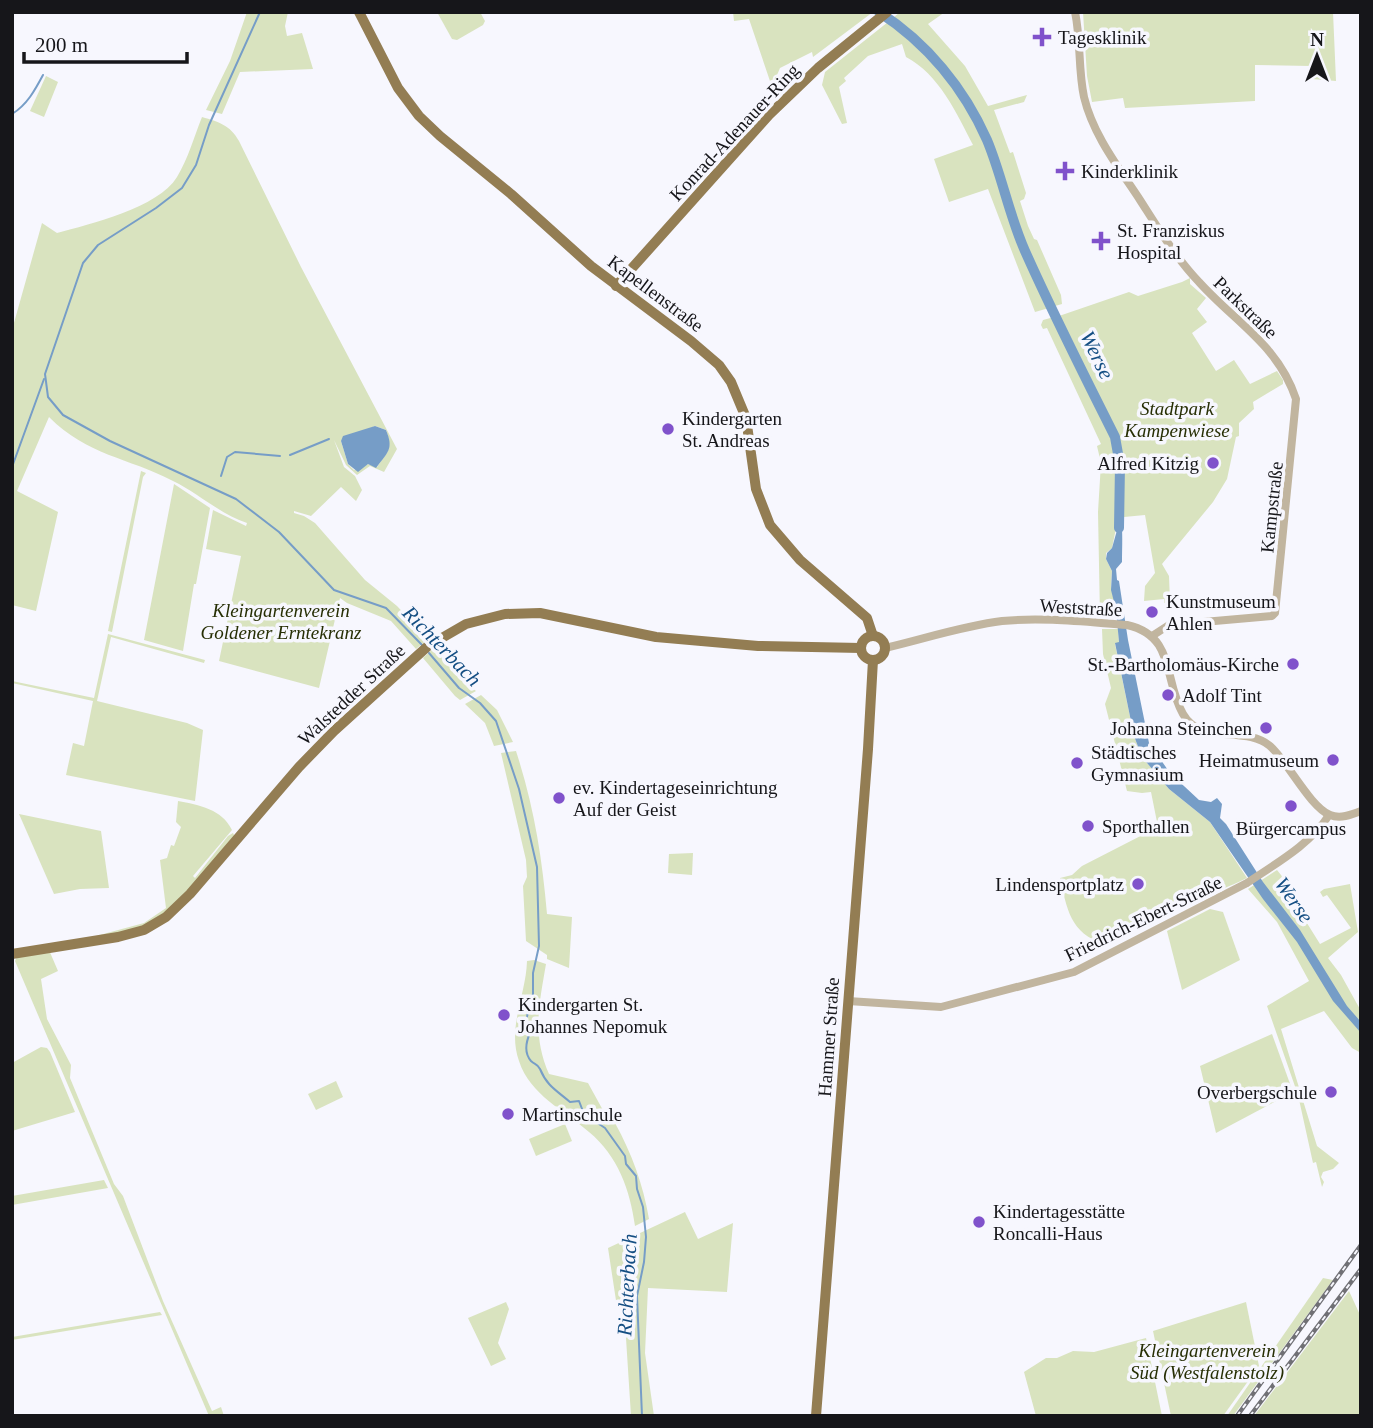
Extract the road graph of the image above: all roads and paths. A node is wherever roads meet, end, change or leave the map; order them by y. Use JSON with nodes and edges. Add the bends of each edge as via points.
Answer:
{"nodes":[{"id":1,"x":359,"y":12,"type":"edge"},
{"id":2,"x":887,"y":12,"type":"edge"},
{"id":3,"x":1075,"y":12,"type":"edge"},
{"id":4,"x":616,"y":286,"type":"junction"},
{"id":5,"x":1296,"y":400,"type":"joint"},
{"id":6,"x":1152,"y":635,"type":"junction"},
{"id":7,"x":873,"y":636,"type":"junction"},
{"id":8,"x":861,"y":648,"type":"junction"},
{"id":9,"x":885,"y":648,"type":"junction"},
{"id":10,"x":873,"y":660,"type":"junction"},
{"id":11,"x":1361,"y":811,"type":"edge"},
{"id":12,"x":1329,"y":815,"type":"junction"},
{"id":13,"x":12,"y":954,"type":"edge"},
{"id":14,"x":848,"y":1001,"type":"junction"},
{"id":15,"x":816,"y":1416,"type":"edge"}],
"edges":[{"from":1,"to":4,"type":"main road","name":"Kapellenstraße","via":[[398,88],[419,116]]},
{"from":2,"to":4,"type":"main road","name":"Konrad-Adenauer-Ring","via":[[769,115]]},
{"from":3,"to":5,"type":"street","name":"Parkstraße","via":[[1084,97],[1102,141],[1189,271],[1284,370]]},
{"from":4,"to":7,"type":"main road","name":"Kapellenstraße","via":[[691,341],[726,374],[746,418],[756,489],[770,525],[800,560],[867,618]]},
{"from":5,"to":6,"type":"street","name":"Kampstraße","via":[[1272,616],[1169,625]]},
{"from":6,"to":9,"type":"street","name":"Weststraße","via":[[1117,624],[1004,621]]},
{"from":6,"to":12,"type":"street","via":[[1161,647],[1188,721],[1207,732],[1257,738],[1276,752]]},
{"from":7,"to":8,"type":"main road","via":[[863,641]]},
{"from":7,"to":9,"type":"main road","via":[[880,638]]},
{"from":8,"to":10,"type":"main road","via":[[863,655]]},
{"from":8,"to":13,"type":"main road","name":"Walstedder Straße","via":[[679,639],[549,614],[498,615],[466,624],[425,648],[334,731],[166,917],[144,930],[118,937]]},
{"from":9,"to":10,"type":"main road","via":[[880,658]]},
{"from":10,"to":14,"type":"main road","name":"Hammer Straße"},
{"from":11,"to":12,"type":"street"},
{"from":12,"to":14,"type":"street","name":"Friedrich-Ebert-Straße","via":[[1321,827],[1261,874],[1074,972],[941,1007]]},
{"from":14,"to":15,"type":"main road","name":"Hammer Straße"}]}
